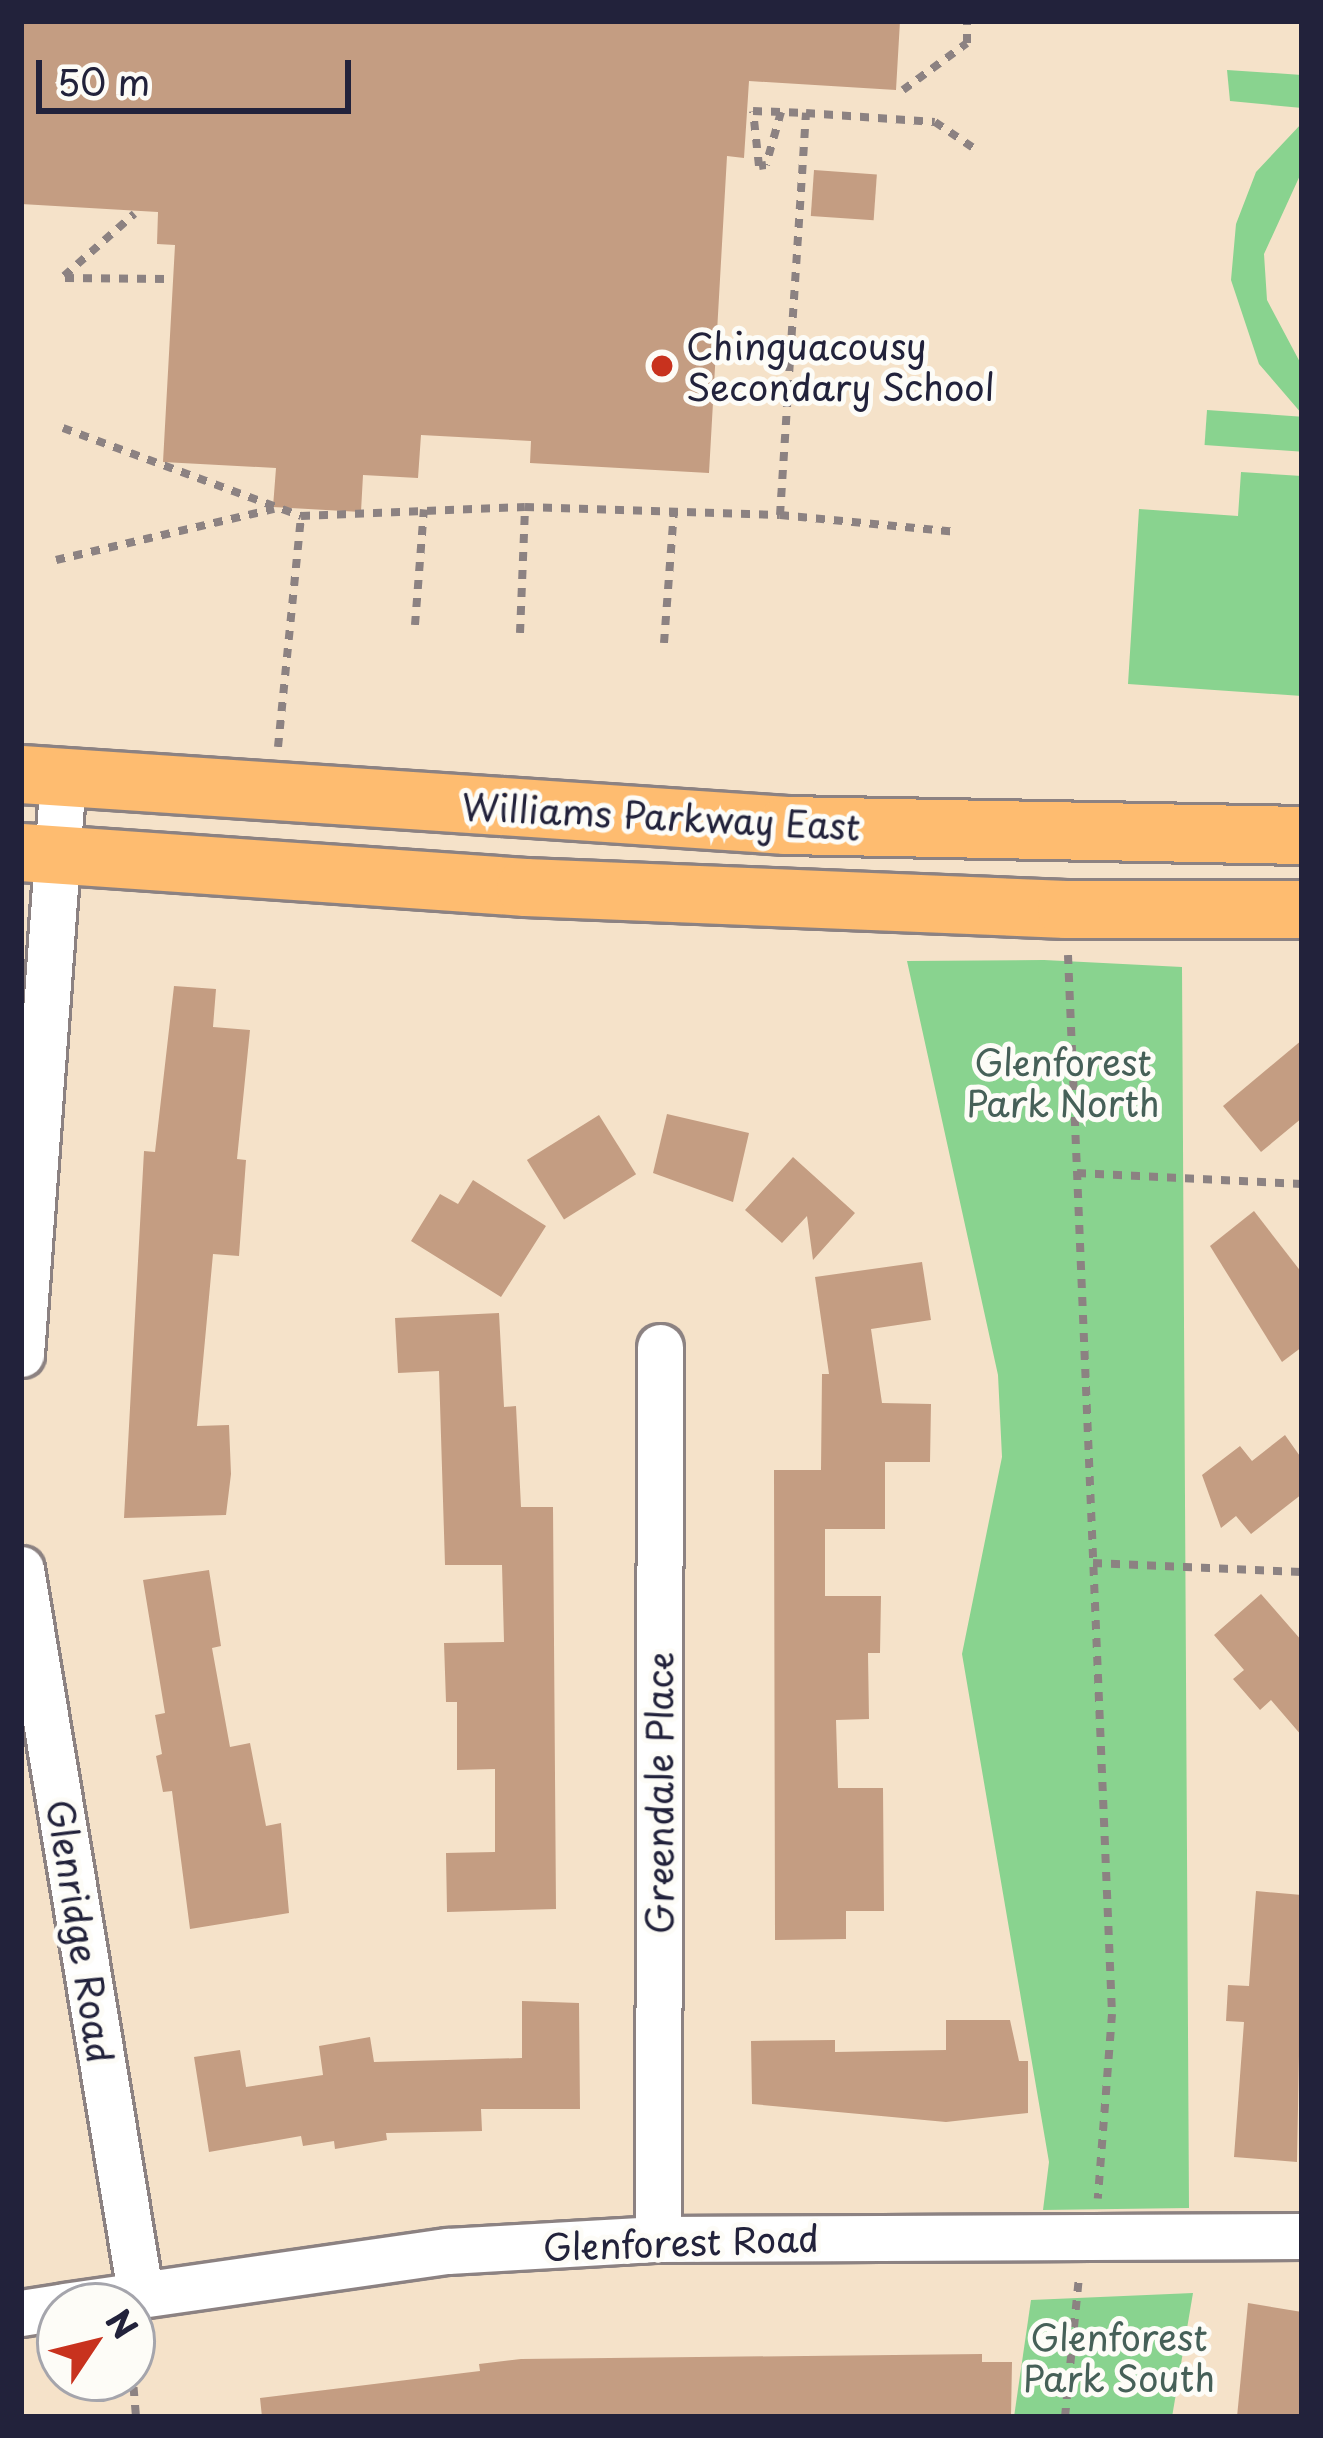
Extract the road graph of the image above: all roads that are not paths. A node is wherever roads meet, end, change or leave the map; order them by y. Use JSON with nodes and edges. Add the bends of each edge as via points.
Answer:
{"nodes":[{"id":1,"x":42,"y":776,"type":"edge"},
{"id":2,"x":1302,"y":835,"type":"edge"},
{"id":3,"x":39,"y":853,"type":"edge"},
{"id":4,"x":1302,"y":909,"type":"edge"},
{"id":5,"x":660,"y":1347,"type":"dead end"},
{"id":6,"x":21,"y":1354,"type":"edge"},
{"id":7,"x":21,"y":1569,"type":"edge"},
{"id":8,"x":1302,"y":2236,"type":"edge"},
{"id":9,"x":658,"y":2239,"type":"junction"},
{"id":10,"x":138,"y":2282,"type":"edge"},
{"id":11,"x":156,"y":2290,"type":"edge"}],
"edges":[{"from":1,"to":2,"type":"main road","name":"Williams Parkway East","via":[[786,825]]},
{"from":1,"to":3,"type":"street"},
{"from":3,"to":4,"type":"main road","name":"Williams Parkway East","via":[[502,885],[1066,910]]},
{"from":3,"to":6,"type":"street"},
{"from":5,"to":9,"type":"street","name":"Greendale Place"},
{"from":7,"to":10,"type":"street","name":"Glenridge Road"},
{"from":8,"to":9,"type":"street","name":"Glenforest Road"},
{"from":9,"to":11,"type":"street","name":"Glenforest Road","via":[[448,2251]]}]}
